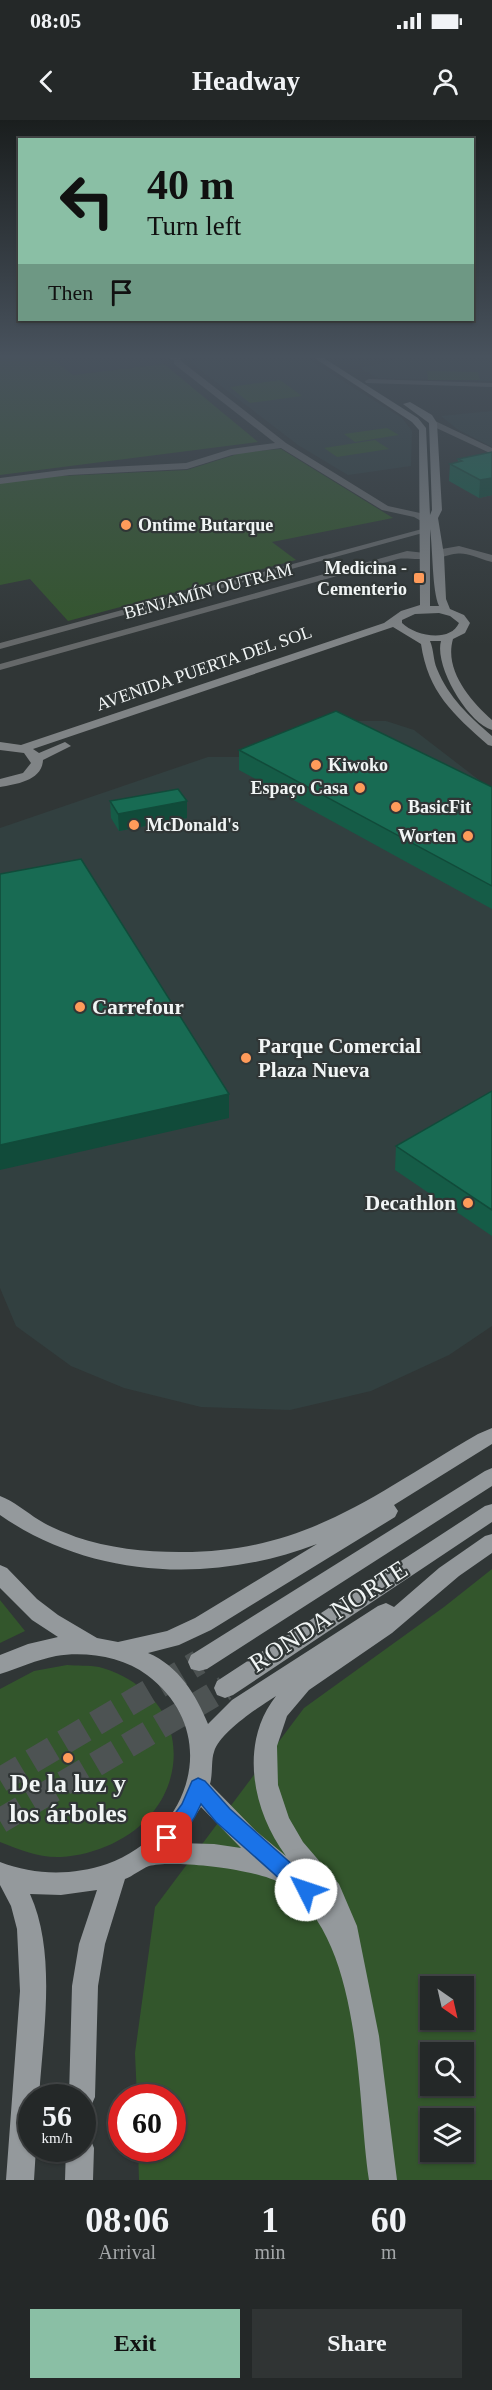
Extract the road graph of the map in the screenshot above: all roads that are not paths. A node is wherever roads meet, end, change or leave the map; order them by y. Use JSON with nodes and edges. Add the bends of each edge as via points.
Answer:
{"nodes":[{"id":1,"x":227,"y":453,"type":"edge"},
{"id":2,"x":296,"y":453,"type":"edge"},
{"id":3,"x":423,"y":453,"type":"edge"},
{"id":4,"x":435,"y":453,"type":"edge"},
{"id":5,"x":0,"y":481,"type":"edge"},
{"id":6,"x":423,"y":519,"type":"junction"},
{"id":7,"x":433,"y":541,"type":"junction"},
{"id":8,"x":460,"y":548,"type":"junction"},
{"id":9,"x":425,"y":556,"type":"junction"},
{"id":10,"x":492,"y":559,"type":"edge"},
{"id":11,"x":416,"y":610,"type":"junction"},
{"id":12,"x":446,"y":611,"type":"junction"},
{"id":13,"x":396,"y":620,"type":"junction"},
{"id":14,"x":414,"y":636,"type":"junction"},
{"id":15,"x":448,"y":637,"type":"junction"},
{"id":16,"x":0,"y":646,"type":"edge"},
{"id":17,"x":0,"y":667,"type":"edge"},
{"id":18,"x":492,"y":726,"type":"edge"},
{"id":19,"x":492,"y":742,"type":"edge"},
{"id":20,"x":0,"y":746,"type":"edge"},
{"id":21,"x":23,"y":748,"type":"junction"},
{"id":22,"x":38,"y":758,"type":"junction"},
{"id":23,"x":0,"y":783,"type":"edge"},
{"id":24,"x":492,"y":1435,"type":"edge"},
{"id":25,"x":492,"y":1444,"type":"edge"},
{"id":26,"x":492,"y":1476,"type":"edge"},
{"id":27,"x":0,"y":1504,"type":"edge"},
{"id":28,"x":492,"y":1512,"type":"edge"},
{"id":29,"x":492,"y":1542,"type":"edge"},
{"id":30,"x":454,"y":1568,"type":"junction"},
{"id":31,"x":0,"y":1574,"type":"edge"},
{"id":32,"x":108,"y":1648,"type":"junction"},
{"id":33,"x":199,"y":1662,"type":"tunnel mouth"},
{"id":34,"x":0,"y":1665,"type":"edge"},
{"id":35,"x":225,"y":1688,"type":"tunnel mouth"},
{"id":36,"x":203,"y":1748,"type":"junction"},
{"id":37,"x":198,"y":1787,"type":"junction"},
{"id":38,"x":147,"y":1855,"type":"junction"},
{"id":39,"x":259,"y":1859,"type":"junction"},
{"id":40,"x":115,"y":1873,"type":"junction"},
{"id":41,"x":3,"y":1875,"type":"edge"},
{"id":42,"x":351,"y":1963,"type":"junction"},
{"id":43,"x":81,"y":2084,"type":"edge"},
{"id":44,"x":80,"y":2162,"type":"edge"},
{"id":45,"x":20,"y":2180,"type":"edge"},
{"id":46,"x":79,"y":2180,"type":"edge"},
{"id":47,"x":383,"y":2180,"type":"edge"}],
"edges":[{"from":1,"to":5,"type":"street","via":[[187,466]]},
{"from":2,"to":6,"type":"street","via":[[385,508]]},
{"from":3,"to":6,"type":"main road"},
{"from":4,"to":7,"type":"main road","via":[[437,510]]},
{"from":6,"to":7,"type":"main road"},
{"from":7,"to":8,"type":"street"},
{"from":7,"to":8,"type":"street","via":[[448,549]]},
{"from":7,"to":9,"type":"main road"},
{"from":7,"to":12,"type":"main road"},
{"from":7,"to":16,"type":"street","name":"BENJAMÍN OUTRAM","via":[[402,537]]},
{"from":8,"to":10,"type":"street"},
{"from":9,"to":11,"type":"main road","via":[[425,607]]},
{"from":9,"to":17,"type":"street","name":"BENJAMÍN OUTRAM","via":[[397,556]]},
{"from":11,"to":12,"type":"main road"},
{"from":11,"to":13,"type":"main road","name":"AVENIDA PUERTA DEL SOL"},
{"from":12,"to":15,"type":"main road","via":[[465,623],[462,631]]},
{"from":13,"to":14,"type":"main road","via":[[398,628]]},
{"from":13,"to":21,"type":"main road","name":"AVENIDA PUERTA DEL SOL"},
{"from":14,"to":15,"type":"main road","name":"AVENIDA PUERTA DEL SOL"},
{"from":14,"to":19,"type":"main road","via":[[426,643],[430,667],[458,713]]},
{"from":14,"to":22,"type":"main road","name":"AVENIDA PUERTA DEL SOL","via":[[383,635]]},
{"from":15,"to":18,"type":"main road","via":[[444,650],[451,675],[465,698]]},
{"from":20,"to":21,"type":"main road"},
{"from":21,"to":22,"type":"main road"},
{"from":22,"to":23,"type":"main road","via":[[32,773]]},
{"from":24,"to":27,"type":"main road","via":[[381,1504],[324,1533],[236,1559],[202,1562],[128,1558],[47,1533],[12,1515]]},
{"from":25,"to":32,"type":"main road","via":[[203,1624],[171,1639]]},
{"from":26,"to":33,"type":"main road","name":"RONDA NORTE"},
{"from":28,"to":35,"type":"main road","name":"RONDA NORTE"},
{"from":29,"to":30,"type":"main road","name":"RONDA NORTE"},
{"from":30,"to":36,"type":"main road","name":"RONDA NORTE","via":[[240,1707]]},
{"from":30,"to":42,"type":"main road","via":[[385,1626],[290,1694],[275,1717],[264,1749],[264,1780],[271,1806],[294,1850],[317,1873],[342,1912]]},
{"from":31,"to":32,"type":"main road","via":[[51,1624]]},
{"from":32,"to":34,"type":"main road","via":[[68,1644],[39,1649]]},
{"from":32,"to":36,"type":"main road","via":[[151,1664],[177,1686],[195,1715]]},
{"from":36,"to":37,"type":"main road"},
{"from":37,"to":38,"type":"main road","via":[[189,1809],[167,1838]]},
{"from":37,"to":39,"type":"main road"},
{"from":38,"to":39,"type":"main road","via":[[213,1853]]},
{"from":38,"to":40,"type":"main road"},
{"from":39,"to":42,"type":"main road","via":[[306,1890],[343,1941]]},
{"from":40,"to":41,"type":"main road","via":[[80,1882],[44,1884]]},
{"from":40,"to":43,"type":"main road","via":[[92,1944],[85,1986]]},
{"from":41,"to":45,"type":"main road","via":[[23,1906],[29,1929],[33,1991]]},
{"from":42,"to":47,"type":"main road","via":[[359,1991]]},
{"from":44,"to":46,"type":"main road"}]}
